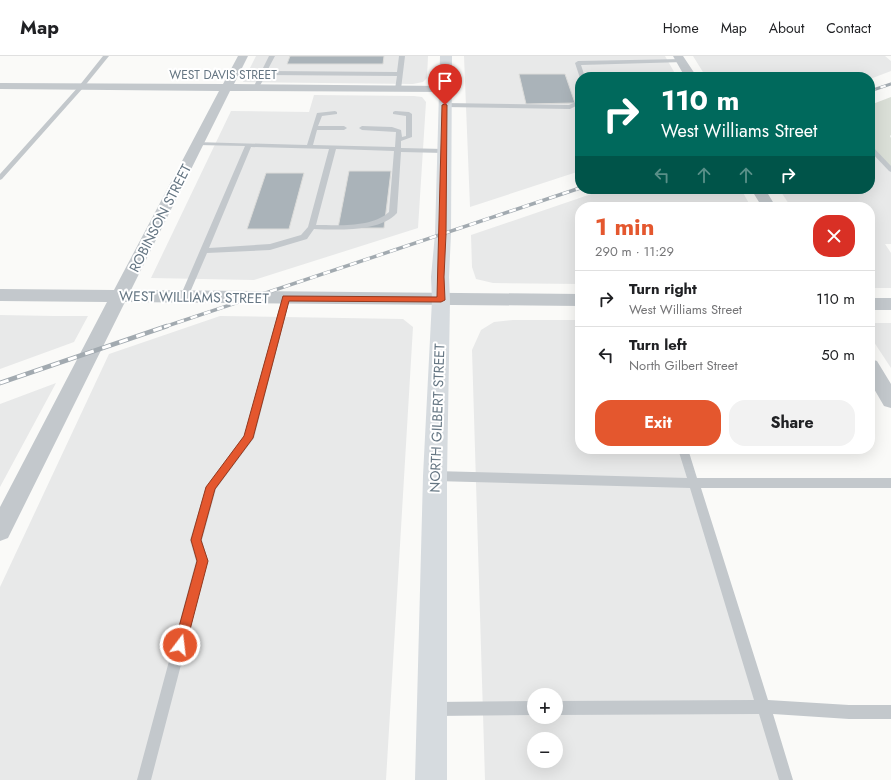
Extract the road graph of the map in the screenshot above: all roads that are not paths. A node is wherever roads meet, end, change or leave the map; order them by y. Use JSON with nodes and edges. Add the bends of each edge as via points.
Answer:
{"nodes":[{"id":1,"x":106,"y":56,"type":"edge"},
{"id":2,"x":244,"y":56,"type":"edge"},
{"id":3,"x":272,"y":56,"type":"edge"},
{"id":4,"x":402,"y":56,"type":"edge"},
{"id":5,"x":446,"y":56,"type":"edge"},
{"id":6,"x":574,"y":56,"type":"edge"},
{"id":7,"x":680,"y":59,"type":"edge"},
{"id":8,"x":578,"y":63,"type":"junction"},
{"id":9,"x":581,"y":72,"type":"edge"},
{"id":10,"x":688,"y":72,"type":"edge"},
{"id":11,"x":264,"y":73,"type":"junction"},
{"id":12,"x":400,"y":74,"type":"junction"},
{"id":13,"x":0,"y":86,"type":"edge"},
{"id":14,"x":81,"y":87,"type":"junction"},
{"id":15,"x":226,"y":88,"type":"junction"},
{"id":16,"x":256,"y":88,"type":"junction"},
{"id":17,"x":398,"y":90,"type":"junction"},
{"id":18,"x":445,"y":97,"type":"junction"},
{"id":19,"x":575,"y":104,"type":"edge"},
{"id":20,"x":335,"y":113,"type":"dead end"},
{"id":21,"x":395,"y":113,"type":"dead end"},
{"id":22,"x":314,"y":128,"type":"junction"},
{"id":23,"x":344,"y":128,"type":"dead end"},
{"id":24,"x":362,"y":128,"type":"dead end"},
{"id":25,"x":398,"y":140,"type":"junction"},
{"id":26,"x":197,"y":143,"type":"junction"},
{"id":27,"x":249,"y":144,"type":"junction"},
{"id":28,"x":309,"y":147,"type":"junction"},
{"id":29,"x":333,"y":148,"type":"junction"},
{"id":30,"x":398,"y":149,"type":"junction"},
{"id":31,"x":444,"y":151,"type":"junction"},
{"id":32,"x":875,"y":152,"type":"edge"},
{"id":33,"x":891,"y":170,"type":"edge"},
{"id":34,"x":0,"y":178,"type":"edge"},
{"id":35,"x":312,"y":227,"type":"junction"},
{"id":36,"x":204,"y":251,"type":"junction"},
{"id":37,"x":0,"y":296,"type":"edge"},
{"id":38,"x":120,"y":296,"type":"junction"},
{"id":39,"x":184,"y":297,"type":"junction"},
{"id":40,"x":286,"y":298,"type":"junction"},
{"id":41,"x":441,"y":300,"type":"junction"},
{"id":42,"x":575,"y":300,"type":"edge"},
{"id":43,"x":875,"y":304,"type":"edge"},
{"id":44,"x":891,"y":304,"type":"edge"},
{"id":45,"x":875,"y":374,"type":"edge"},
{"id":46,"x":891,"y":400,"type":"edge"},
{"id":47,"x":684,"y":454,"type":"edge"},
{"id":48,"x":435,"y":476,"type":"junction"},
{"id":49,"x":693,"y":483,"type":"junction"},
{"id":50,"x":891,"y":483,"type":"edge"},
{"id":51,"x":0,"y":530,"type":"edge"},
{"id":52,"x":764,"y":706,"type":"junction"},
{"id":53,"x":527,"y":708,"type":"edge"},
{"id":54,"x":563,"y":708,"type":"edge"},
{"id":55,"x":432,"y":709,"type":"junction"},
{"id":56,"x":891,"y":712,"type":"edge"},
{"id":57,"x":144,"y":780,"type":"edge"},
{"id":58,"x":431,"y":780,"type":"edge"},
{"id":59,"x":786,"y":780,"type":"edge"}],
"edges":[{"from":1,"to":14,"type":"lane"},
{"from":2,"to":15,"type":"street","name":"ROBINSON STREET"},
{"from":3,"to":11,"type":"lane"},
{"from":4,"to":12,"type":"lane"},
{"from":5,"to":18,"type":"main road","name":"NORTH GILBERT STREET"},
{"from":6,"to":8,"type":"lane"},
{"from":7,"to":8,"type":"lane"},
{"from":7,"to":10,"type":"street"},
{"from":8,"to":9,"type":"lane"},
{"from":11,"to":12,"type":"lane"},
{"from":11,"to":16,"type":"lane"},
{"from":12,"to":17,"type":"lane"},
{"from":13,"to":14,"type":"street","name":"WEST DAVIS STREET"},
{"from":14,"to":15,"type":"street","name":"WEST DAVIS STREET"},
{"from":14,"to":34,"type":"lane"},
{"from":15,"to":16,"type":"street","name":"WEST DAVIS STREET"},
{"from":15,"to":26,"type":"street","name":"ROBINSON STREET"},
{"from":16,"to":17,"type":"street","name":"WEST DAVIS STREET"},
{"from":17,"to":18,"type":"street","name":"WEST DAVIS STREET"},
{"from":18,"to":19,"type":"lane","via":[[570,107]]},
{"from":18,"to":31,"type":"main road","name":"NORTH GILBERT STREET"},
{"from":20,"to":22,"type":"lane","via":[[319,114]]},
{"from":21,"to":25,"type":"lane","via":[[409,114],[409,137]]},
{"from":22,"to":23,"type":"lane"},
{"from":22,"to":28,"type":"lane"},
{"from":24,"to":25,"type":"lane","via":[[396,129],[399,131]]},
{"from":25,"to":30,"type":"lane"},
{"from":26,"to":27,"type":"lane"},
{"from":26,"to":38,"type":"street","name":"ROBINSON STREET"},
{"from":27,"to":28,"type":"lane"},
{"from":27,"to":36,"type":"lane"},
{"from":28,"to":29,"type":"lane"},
{"from":29,"to":30,"type":"lane"},
{"from":29,"to":35,"type":"lane"},
{"from":30,"to":31,"type":"lane"},
{"from":30,"to":35,"type":"lane","via":[[393,213],[389,218],[351,226]]},
{"from":31,"to":41,"type":"main road","name":"NORTH GILBERT STREET"},
{"from":32,"to":33,"type":"lane"},
{"from":35,"to":36,"type":"lane","via":[[304,237],[270,247]]},
{"from":36,"to":39,"type":"lane"},
{"from":37,"to":38,"type":"street","name":"WEST WILLIAMS STREET"},
{"from":38,"to":39,"type":"street","name":"WEST WILLIAMS STREET"},
{"from":38,"to":51,"type":"street","name":"ROBINSON STREET"},
{"from":39,"to":40,"type":"street","name":"WEST WILLIAMS STREET"},
{"from":40,"to":41,"type":"street","name":"WEST WILLIAMS STREET"},
{"from":40,"to":57,"type":"lane","via":[[248,438],[211,487],[196,540],[202,561]]},
{"from":41,"to":42,"type":"street","name":"WEST WILLIAMS STREET"},
{"from":41,"to":48,"type":"main road","name":"NORTH GILBERT STREET"},
{"from":43,"to":44,"type":"street"},
{"from":45,"to":46,"type":"street"},
{"from":47,"to":49,"type":"lane"},
{"from":48,"to":49,"type":"lane"},
{"from":48,"to":55,"type":"main road","name":"NORTH GILBERT STREET"},
{"from":49,"to":50,"type":"lane"},
{"from":49,"to":52,"type":"lane"},
{"from":52,"to":54,"type":"lane"},
{"from":52,"to":56,"type":"lane"},
{"from":52,"to":59,"type":"lane"},
{"from":53,"to":55,"type":"lane"},
{"from":55,"to":58,"type":"main road","name":"NORTH GILBERT STREET"}]}
